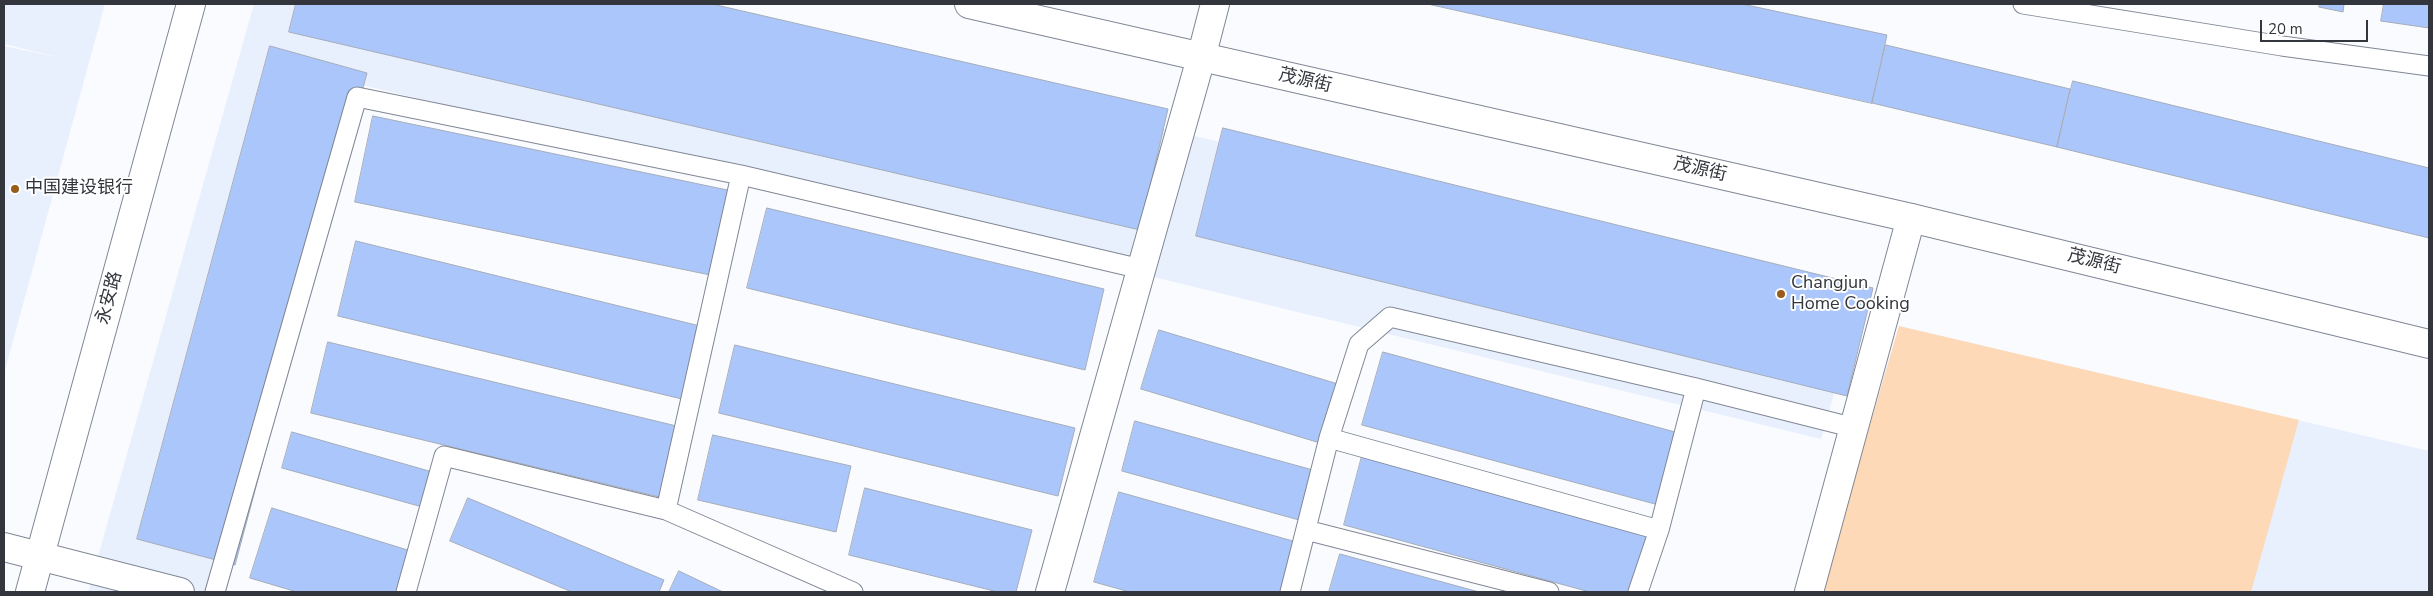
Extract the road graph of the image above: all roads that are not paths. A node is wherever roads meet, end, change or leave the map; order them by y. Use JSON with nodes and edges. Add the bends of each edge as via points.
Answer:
{"nodes":[{"id":1,"x":191,"y":4,"type":"edge"},
{"id":2,"x":969,"y":4,"type":"edge"},
{"id":3,"x":1214,"y":4,"type":"edge"},
{"id":4,"x":2023,"y":4,"type":"edge"},
{"id":5,"x":1202,"y":58,"type":"junction"},
{"id":6,"x":2429,"y":66,"type":"edge"},
{"id":7,"x":741,"y":175,"type":"junction"},
{"id":8,"x":1911,"y":218,"type":"junction"},
{"id":9,"x":1141,"y":269,"type":"junction"},
{"id":10,"x":2429,"y":344,"type":"edge"},
{"id":11,"x":1696,"y":388,"type":"junction"},
{"id":12,"x":1855,"y":428,"type":"junction"},
{"id":13,"x":1329,"y":438,"type":"junction"},
{"id":14,"x":666,"y":510,"type":"junction"},
{"id":15,"x":1306,"y":530,"type":"junction"},
{"id":16,"x":1659,"y":530,"type":"junction"},
{"id":17,"x":4,"y":547,"type":"edge"},
{"id":18,"x":40,"y":555,"type":"junction"},
{"id":19,"x":30,"y":592,"type":"edge"},
{"id":20,"x":180,"y":592,"type":"edge"},
{"id":21,"x":215,"y":592,"type":"edge"},
{"id":22,"x":406,"y":592,"type":"edge"},
{"id":23,"x":852,"y":592,"type":"edge"},
{"id":24,"x":1050,"y":592,"type":"edge"},
{"id":25,"x":1290,"y":592,"type":"edge"},
{"id":26,"x":1549,"y":592,"type":"edge"},
{"id":27,"x":1638,"y":592,"type":"edge"},
{"id":28,"x":1808,"y":592,"type":"edge"}],
"edges":[{"from":1,"to":18,"type":"street","name":"永安路"},
{"from":2,"to":5,"type":"street","name":"茂源街"},
{"from":3,"to":5,"type":"street"},
{"from":4,"to":6,"type":"lane"},
{"from":5,"to":8,"type":"street","name":"茂源街"},
{"from":5,"to":9,"type":"street"},
{"from":7,"to":9,"type":"lane"},
{"from":7,"to":14,"type":"lane"},
{"from":7,"to":21,"type":"lane","via":[[357,97]]},
{"from":8,"to":10,"type":"street","name":"茂源街"},
{"from":8,"to":12,"type":"street"},
{"from":9,"to":24,"type":"street"},
{"from":11,"to":12,"type":"lane"},
{"from":11,"to":13,"type":"lane","via":[[1390,317],[1359,344]]},
{"from":11,"to":16,"type":"lane"},
{"from":12,"to":28,"type":"street"},
{"from":13,"to":15,"type":"lane"},
{"from":13,"to":16,"type":"lane"},
{"from":14,"to":22,"type":"lane","via":[[444,456]]},
{"from":14,"to":23,"type":"lane"},
{"from":15,"to":25,"type":"lane"},
{"from":15,"to":26,"type":"lane"},
{"from":16,"to":27,"type":"lane"},
{"from":17,"to":18,"type":"street"},
{"from":18,"to":19,"type":"street","name":"永安路"},
{"from":18,"to":20,"type":"street"}]}
